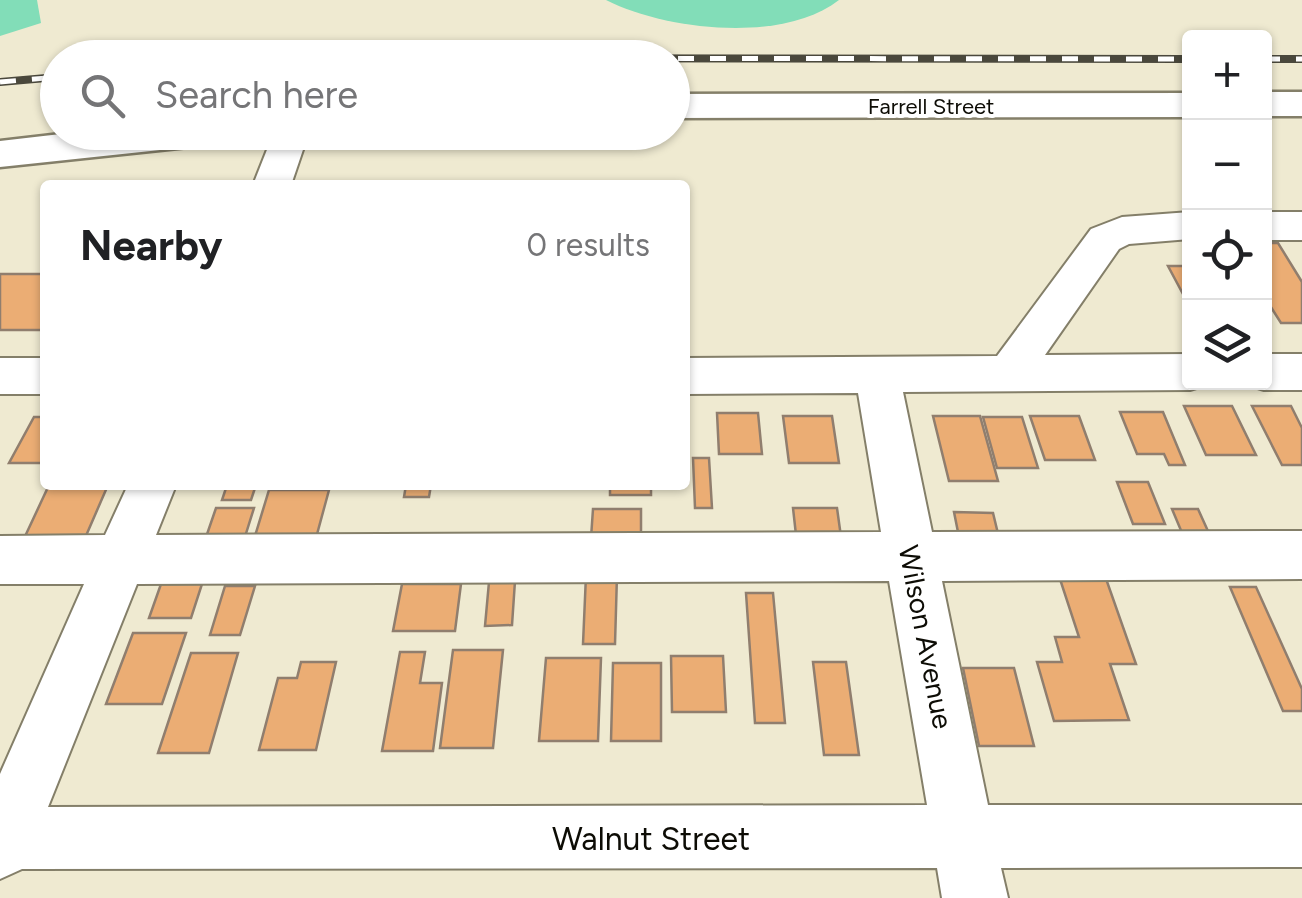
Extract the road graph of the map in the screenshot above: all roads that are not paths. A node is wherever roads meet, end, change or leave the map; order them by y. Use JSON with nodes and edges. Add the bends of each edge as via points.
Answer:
{"nodes":[{"id":1,"x":1182,"y":104,"type":"edge"},
{"id":2,"x":1272,"y":104,"type":"edge"},
{"id":3,"x":1302,"y":104,"type":"edge"},
{"id":4,"x":690,"y":106,"type":"edge"},
{"id":5,"x":40,"y":150,"type":"edge"},
{"id":6,"x":285,"y":150,"type":"edge"},
{"id":7,"x":0,"y":154,"type":"edge"},
{"id":8,"x":274,"y":180,"type":"edge"},
{"id":9,"x":1272,"y":226,"type":"edge"},
{"id":10,"x":1302,"y":226,"type":"edge"},
{"id":11,"x":1182,"y":227,"type":"edge"},
{"id":12,"x":1182,"y":372,"type":"edge"},
{"id":13,"x":1272,"y":372,"type":"edge"},
{"id":14,"x":1302,"y":372,"type":"edge"},
{"id":15,"x":1008,"y":374,"type":"junction"},
{"id":16,"x":876,"y":375,"type":"junction"},
{"id":17,"x":0,"y":376,"type":"edge"},
{"id":18,"x":40,"y":376,"type":"edge"},
{"id":19,"x":690,"y":376,"type":"edge"},
{"id":20,"x":150,"y":490,"type":"edge"},
{"id":21,"x":1302,"y":555,"type":"edge"},
{"id":22,"x":911,"y":557,"type":"junction"},
{"id":23,"x":0,"y":560,"type":"edge"},
{"id":24,"x":119,"y":560,"type":"junction"},
{"id":25,"x":1302,"y":836,"type":"edge"},
{"id":26,"x":1,"y":841,"type":"edge"},
{"id":27,"x":970,"y":869,"type":"edge"}],
"edges":[{"from":1,"to":4,"type":"main road","name":"Farrell Street"},
{"from":2,"to":3,"type":"main road"},
{"from":5,"to":7,"type":"main road"},
{"from":6,"to":8,"type":"street"},
{"from":9,"to":10,"type":"street"},
{"from":11,"to":15,"type":"street","via":[[1122,231],[1105,240]]},
{"from":12,"to":15,"type":"street"},
{"from":13,"to":14,"type":"street"},
{"from":15,"to":16,"type":"street"},
{"from":16,"to":19,"type":"street"},
{"from":16,"to":22,"type":"street","name":"Wilson Avenue"},
{"from":17,"to":18,"type":"street"},
{"from":20,"to":24,"type":"street"},
{"from":21,"to":22,"type":"street"},
{"from":22,"to":24,"type":"street"},
{"from":22,"to":27,"type":"street","name":"Wilson Avenue"},
{"from":23,"to":24,"type":"street"},
{"from":24,"to":26,"type":"street"},
{"from":25,"to":27,"type":"street","name":"Walnut Street"},
{"from":26,"to":27,"type":"street","name":"Walnut Street"}]}
